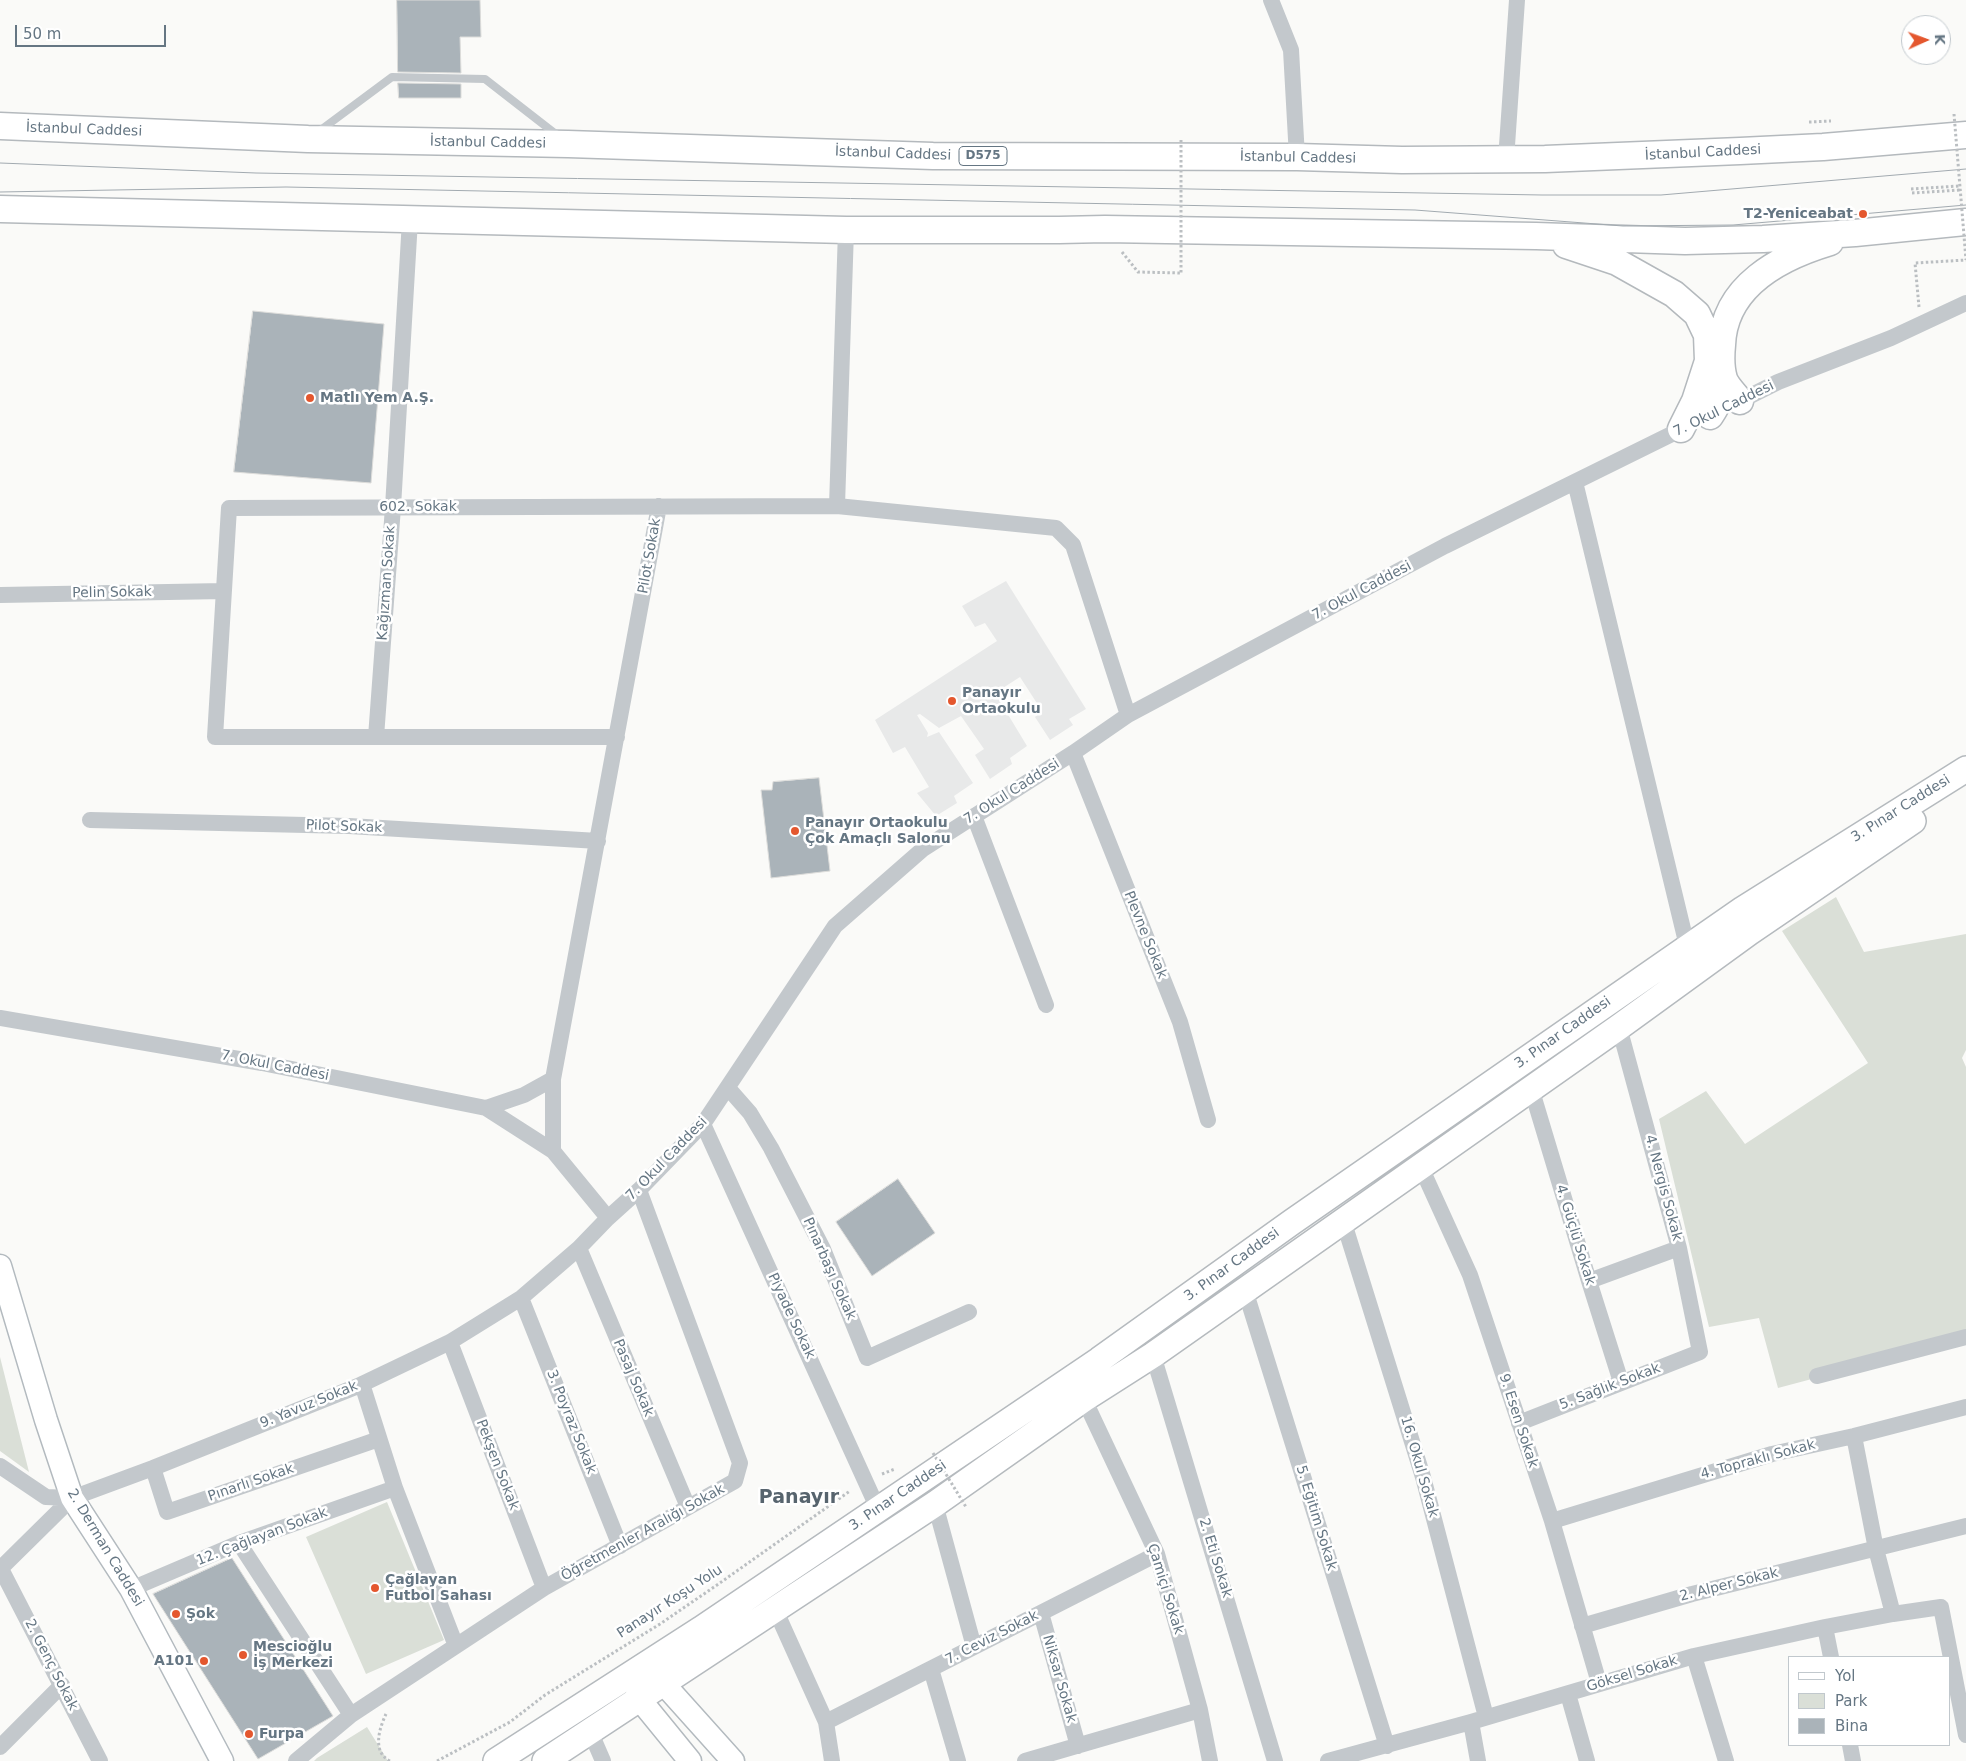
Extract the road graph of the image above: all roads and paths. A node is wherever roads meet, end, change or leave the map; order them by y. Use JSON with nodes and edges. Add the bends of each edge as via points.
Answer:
{"nodes":[{"id":1,"x":1271,"y":0,"type":"edge"},
{"id":2,"x":1517,"y":0,"type":"edge"},
{"id":3,"x":1960,"y":125,"type":"edge"},
{"id":4,"x":0,"y":126,"type":"edge"},
{"id":5,"x":308,"y":139,"type":"junction"},
{"id":6,"x":1181,"y":140,"type":"dead end"},
{"id":7,"x":568,"y":144,"type":"junction"},
{"id":8,"x":1297,"y":157,"type":"junction"},
{"id":9,"x":1506,"y":160,"type":"junction"},
{"id":10,"x":1960,"y":188,"type":"junction"},
{"id":11,"x":1912,"y":191,"type":"dead end"},
{"id":12,"x":0,"y":209,"type":"edge"},
{"id":13,"x":410,"y":220,"type":"junction"},
{"id":14,"x":1966,"y":222,"type":"edge"},
{"id":15,"x":846,"y":230,"type":"junction"},
{"id":16,"x":1864,"y":232,"type":"junction"},
{"id":17,"x":1536,"y":236,"type":"junction"},
{"id":18,"x":1966,"y":260,"type":"edge"},
{"id":19,"x":1138,"y":272,"type":"dead end"},
{"id":20,"x":1966,"y":303,"type":"edge"},
{"id":21,"x":1920,"y":324,"type":"junction"},
{"id":22,"x":1724,"y":380,"type":"junction"},
{"id":23,"x":1740,"y":401,"type":"junction"},
{"id":24,"x":1710,"y":416,"type":"junction"},
{"id":25,"x":1681,"y":429,"type":"junction"},
{"id":26,"x":1575,"y":482,"type":"junction"},
{"id":27,"x":659,"y":506,"type":"junction"},
{"id":28,"x":837,"y":506,"type":"junction"},
{"id":29,"x":393,"y":508,"type":"junction"},
{"id":30,"x":224,"y":591,"type":"junction"},
{"id":31,"x":0,"y":595,"type":"edge"},
{"id":32,"x":1128,"y":716,"type":"junction"},
{"id":33,"x":376,"y":737,"type":"junction"},
{"id":34,"x":617,"y":737,"type":"junction"},
{"id":35,"x":1074,"y":753,"type":"junction"},
{"id":36,"x":1966,"y":769,"type":"edge"},
{"id":37,"x":1966,"y":785,"type":"edge"},
{"id":38,"x":974,"y":816,"type":"junction"},
{"id":39,"x":90,"y":820,"type":"dead end"},
{"id":40,"x":598,"y":841,"type":"junction"},
{"id":41,"x":1688,"y":946,"type":"junction"},
{"id":42,"x":1690,"y":975,"type":"junction"},
{"id":43,"x":1046,"y":1005,"type":"dead end"},
{"id":44,"x":0,"y":1018,"type":"edge"},
{"id":45,"x":1619,"y":1027,"type":"junction"},
{"id":46,"x":553,"y":1079,"type":"junction"},
{"id":47,"x":728,"y":1088,"type":"junction"},
{"id":48,"x":1531,"y":1088,"type":"junction"},
{"id":49,"x":486,"y":1108,"type":"junction"},
{"id":50,"x":1208,"y":1120,"type":"dead end"},
{"id":51,"x":703,"y":1124,"type":"junction"},
{"id":52,"x":554,"y":1150,"type":"junction"},
{"id":53,"x":1420,"y":1165,"type":"junction"},
{"id":54,"x":639,"y":1190,"type":"junction"},
{"id":55,"x":608,"y":1218,"type":"junction"},
{"id":56,"x":1342,"y":1220,"type":"junction"},
{"id":57,"x":579,"y":1248,"type":"junction"},
{"id":58,"x":1680,"y":1248,"type":"junction"},
{"id":59,"x":0,"y":1266,"type":"edge"},
{"id":60,"x":1589,"y":1281,"type":"junction"},
{"id":61,"x":1245,"y":1290,"type":"junction"},
{"id":62,"x":521,"y":1298,"type":"junction"},
{"id":63,"x":969,"y":1312,"type":"dead end"},
{"id":64,"x":1966,"y":1337,"type":"edge"},
{"id":65,"x":450,"y":1342,"type":"junction"},
{"id":66,"x":1700,"y":1352,"type":"joint"},
{"id":67,"x":1153,"y":1354,"type":"junction"},
{"id":68,"x":1817,"y":1376,"type":"dead end"},
{"id":69,"x":1621,"y":1382,"type":"junction"},
{"id":70,"x":362,"y":1384,"type":"junction"},
{"id":71,"x":1084,"y":1399,"type":"junction"},
{"id":72,"x":1966,"y":1407,"type":"edge"},
{"id":73,"x":1519,"y":1423,"type":"junction"},
{"id":74,"x":1854,"y":1436,"type":"junction"},
{"id":75,"x":379,"y":1438,"type":"junction"},
{"id":76,"x":933,"y":1453,"type":"dead end"},
{"id":77,"x":0,"y":1466,"type":"edge"},
{"id":78,"x":153,"y":1468,"type":"junction"},
{"id":79,"x":898,"y":1468,"type":"dead end"},
{"id":80,"x":865,"y":1480,"type":"junction"},
{"id":81,"x":395,"y":1488,"type":"junction"},
{"id":82,"x":72,"y":1498,"type":"junction"},
{"id":83,"x":935,"y":1504,"type":"junction"},
{"id":84,"x":688,"y":1507,"type":"junction"},
{"id":85,"x":966,"y":1507,"type":"dead end"},
{"id":86,"x":878,"y":1509,"type":"junction"},
{"id":87,"x":1552,"y":1521,"type":"junction"},
{"id":88,"x":1966,"y":1526,"type":"edge"},
{"id":89,"x":239,"y":1543,"type":"junction"},
{"id":90,"x":620,"y":1546,"type":"junction"},
{"id":91,"x":1876,"y":1549,"type":"junction"},
{"id":92,"x":1157,"y":1554,"type":"junction"},
{"id":93,"x":0,"y":1569,"type":"edge"},
{"id":94,"x":544,"y":1588,"type":"junction"},
{"id":95,"x":130,"y":1589,"type":"junction"},
{"id":96,"x":775,"y":1609,"type":"junction"},
{"id":97,"x":1041,"y":1613,"type":"junction"},
{"id":98,"x":1893,"y":1614,"type":"junction"},
{"id":99,"x":1582,"y":1626,"type":"junction"},
{"id":100,"x":1825,"y":1627,"type":"junction"},
{"id":101,"x":701,"y":1629,"type":"junction"},
{"id":102,"x":456,"y":1646,"type":"junction"},
{"id":103,"x":974,"y":1647,"type":"junction"},
{"id":104,"x":1694,"y":1656,"type":"junction"},
{"id":105,"x":1831,"y":1656,"type":"edge"},
{"id":106,"x":1951,"y":1656,"type":"edge"},
{"id":107,"x":1951,"y":1658,"type":"edge"},
{"id":108,"x":931,"y":1669,"type":"junction"},
{"id":109,"x":663,"y":1683,"type":"junction"},
{"id":110,"x":1599,"y":1683,"type":"junction"},
{"id":111,"x":62,"y":1685,"type":"junction"},
{"id":112,"x":638,"y":1690,"type":"junction"},
{"id":113,"x":600,"y":1694,"type":"junction"},
{"id":114,"x":1568,"y":1694,"type":"junction"},
{"id":115,"x":390,"y":1707,"type":"dead end"},
{"id":116,"x":1200,"y":1710,"type":"junction"},
{"id":117,"x":351,"y":1715,"type":"junction"},
{"id":118,"x":1479,"y":1720,"type":"junction"},
{"id":119,"x":826,"y":1722,"type":"junction"},
{"id":120,"x":590,"y":1731,"type":"junction"},
{"id":121,"x":1966,"y":1735,"type":"edge"},
{"id":122,"x":1078,"y":1746,"type":"junction"},
{"id":123,"x":1387,"y":1746,"type":"junction"},
{"id":124,"x":1850,"y":1746,"type":"edge"},
{"id":125,"x":0,"y":1747,"type":"edge"},
{"id":126,"x":1368,"y":1756,"type":"edge"},
{"id":127,"x":100,"y":1761,"type":"edge"},
{"id":128,"x":222,"y":1761,"type":"edge"},
{"id":129,"x":296,"y":1761,"type":"edge"},
{"id":130,"x":390,"y":1761,"type":"edge"},
{"id":131,"x":437,"y":1761,"type":"edge"},
{"id":132,"x":496,"y":1761,"type":"edge"},
{"id":133,"x":545,"y":1761,"type":"edge"},
{"id":134,"x":603,"y":1761,"type":"edge"},
{"id":135,"x":690,"y":1761,"type":"edge"},
{"id":136,"x":733,"y":1761,"type":"edge"},
{"id":137,"x":832,"y":1761,"type":"edge"},
{"id":138,"x":958,"y":1761,"type":"edge"},
{"id":139,"x":1025,"y":1761,"type":"edge"},
{"id":140,"x":1210,"y":1761,"type":"edge"},
{"id":141,"x":1276,"y":1761,"type":"edge"},
{"id":142,"x":1328,"y":1761,"type":"edge"},
{"id":143,"x":1478,"y":1761,"type":"edge"},
{"id":144,"x":1587,"y":1761,"type":"edge"},
{"id":145,"x":1726,"y":1761,"type":"edge"},
{"id":146,"x":1853,"y":1761,"type":"edge"}],
"edges":[{"from":1,"to":8,"type":"street","via":[[1291,50]]},
{"from":2,"to":9,"type":"street"},
{"from":3,"to":9,"type":"highway","name":"İstanbul Caddesi","number":"D575","via":[[1824,147]]},
{"from":3,"to":10,"type":"path","bridge":true},
{"from":4,"to":5,"type":"highway","name":"İstanbul Caddesi","number":"D575"},
{"from":5,"to":7,"type":"highway","name":"İstanbul Caddesi","number":"D575"},
{"from":5,"to":7,"type":"lane","via":[[392,77],[485,80]]},
{"from":6,"to":19,"type":"path","bridge":true,"via":[[1181,273]]},
{"from":7,"to":8,"type":"highway","name":"İstanbul Caddesi","number":"D575","via":[[934,156]]},
{"from":8,"to":9,"type":"highway","name":"İstanbul Caddesi","number":"D575"},
{"from":10,"to":11,"type":"path"},
{"from":10,"to":18,"type":"path","bridge":true},
{"from":12,"to":13,"type":"highway"},
{"from":13,"to":15,"type":"highway"},
{"from":13,"to":29,"type":"street","name":"Kağızman Sokak"},
{"from":14,"to":16,"type":"highway"},
{"from":15,"to":17,"type":"highway","via":[[1105,229]]},
{"from":15,"to":28,"type":"street"},
{"from":16,"to":17,"type":"highway","via":[[1685,240]]},
{"from":16,"to":22,"type":"highway","via":[[1797,255],[1775,266],[1742,291],[1722,330]]},
{"from":17,"to":25,"type":"highway","via":[[1617,262],[1674,294],[1697,314],[1707,335],[1708,362],[1695,401]]},
{"from":18,"to":21,"type":"path","via":[[1915,263]]},
{"from":20,"to":21,"type":"street","name":"7. Okul Caddesi"},
{"from":21,"to":23,"type":"street","name":"7. Okul Caddesi","via":[[1778,382]]},
{"from":22,"to":23,"type":"highway"},
{"from":22,"to":24,"type":"highway","via":[[1719,403]]},
{"from":23,"to":24,"type":"street","name":"7. Okul Caddesi"},
{"from":24,"to":25,"type":"street","name":"7. Okul Caddesi"},
{"from":25,"to":26,"type":"street","name":"7. Okul Caddesi"},
{"from":26,"to":32,"type":"street","name":"7. Okul Caddesi","via":[[1445,546]]},
{"from":26,"to":41,"type":"street"},
{"from":27,"to":28,"type":"street","name":"602. Sokak"},
{"from":27,"to":29,"type":"street","name":"602. Sokak"},
{"from":27,"to":34,"type":"street","name":"Pilot Sokak"},
{"from":28,"to":32,"type":"street","name":"602. Sokak","via":[[1056,528],[1073,545]]},
{"from":29,"to":30,"type":"street","name":"602. Sokak","via":[[229,508]]},
{"from":29,"to":33,"type":"street","name":"Kağızman Sokak"},
{"from":30,"to":31,"type":"street","name":"Pelin Sokak"},
{"from":30,"to":33,"type":"street","name":"602. Sokak","via":[[215,737]]},
{"from":32,"to":35,"type":"street","name":"7. Okul Caddesi"},
{"from":33,"to":34,"type":"street"},
{"from":34,"to":40,"type":"street","name":"Pilot Sokak"},
{"from":35,"to":38,"type":"street","name":"7. Okul Caddesi"},
{"from":35,"to":50,"type":"street","name":"Plevne Sokak","via":[[1180,1022]]},
{"from":36,"to":41,"type":"main road","name":"3. Pınar Caddesi"},
{"from":37,"to":42,"type":"main road","name":"3. Pınar Caddesi"},
{"from":38,"to":43,"type":"street"},
{"from":38,"to":47,"type":"street","name":"7. Okul Caddesi","via":[[923,849],[836,926]]},
{"from":39,"to":40,"type":"street","name":"Pilot Sokak","via":[[349,826]]},
{"from":40,"to":46,"type":"street","name":"Pilot Sokak"},
{"from":41,"to":42,"type":"street"},
{"from":41,"to":86,"type":"main road","name":"3. Pınar Caddesi","via":[[1099,1360]]},
{"from":42,"to":45,"type":"main road","name":"3. Pınar Caddesi"},
{"from":44,"to":49,"type":"street","name":"7. Okul Caddesi","via":[[262,1063]]},
{"from":45,"to":48,"type":"main road","name":"3. Pınar Caddesi"},
{"from":45,"to":58,"type":"street","name":"4. Nergis Sokak"},
{"from":46,"to":49,"type":"street","via":[[524,1095]]},
{"from":46,"to":52,"type":"street","name":"Pilot Sokak"},
{"from":47,"to":51,"type":"street","name":"7. Okul Caddesi"},
{"from":47,"to":63,"type":"street","name":"Pınarbaşı Sokak","via":[[750,1113],[818,1240],[867,1358]]},
{"from":48,"to":53,"type":"main road","name":"3. Pınar Caddesi"},
{"from":48,"to":60,"type":"street","name":"4. Güçlü Sokak"},
{"from":49,"to":52,"type":"street","name":"7. Okul Caddesi"},
{"from":51,"to":54,"type":"street","name":"7. Okul Caddesi"},
{"from":51,"to":80,"type":"street","name":"Piyade Sokak"},
{"from":52,"to":55,"type":"street","name":"7. Okul Caddesi"},
{"from":53,"to":56,"type":"main road","name":"3. Pınar Caddesi"},
{"from":53,"to":73,"type":"street","name":"9. Esen Sokak","via":[[1470,1275]]},
{"from":54,"to":55,"type":"street","name":"7. Okul Caddesi"},
{"from":54,"to":84,"type":"street","name":"Öğretmenler Aralığı Sokak","via":[[740,1463],[735,1481]]},
{"from":55,"to":57,"type":"street","name":"9. Yavuz Sokak"},
{"from":56,"to":61,"type":"main road","name":"3. Pınar Caddesi"},
{"from":56,"to":118,"type":"street","name":"16. Okul Sokak","via":[[1423,1477]]},
{"from":57,"to":62,"type":"street","name":"9. Yavuz Sokak"},
{"from":57,"to":84,"type":"street","name":"Pasaj Sokak"},
{"from":58,"to":60,"type":"street"},
{"from":58,"to":66,"type":"street","name":"4. Nergis Sokak"},
{"from":59,"to":82,"type":"main road","name":"2. Derman Caddesi"},
{"from":60,"to":69,"type":"street","name":"4. Güçlü Sokak"},
{"from":61,"to":67,"type":"main road","name":"3. Pınar Caddesi"},
{"from":61,"to":123,"type":"street","name":"5. Eğitim Sokak"},
{"from":62,"to":65,"type":"street","name":"9. Yavuz Sokak"},
{"from":62,"to":90,"type":"street","name":"3. Poyraz Sokak"},
{"from":64,"to":68,"type":"street"},
{"from":65,"to":70,"type":"street","name":"9. Yavuz Sokak"},
{"from":65,"to":94,"type":"street","name":"Pekşen Sokak"},
{"from":66,"to":69,"type":"street","name":"5. Sağlık Sokak"},
{"from":67,"to":71,"type":"main road","name":"3. Pınar Caddesi"},
{"from":67,"to":141,"type":"street","name":"2. Eti Sokak"},
{"from":69,"to":73,"type":"street","name":"5. Sağlık Sokak"},
{"from":70,"to":75,"type":"street"},
{"from":70,"to":78,"type":"street","name":"9. Yavuz Sokak"},
{"from":71,"to":83,"type":"main road","name":"3. Pınar Caddesi"},
{"from":71,"to":92,"type":"street","name":"Çamiçi Sokak"},
{"from":72,"to":74,"type":"street","name":"4. Topraklı Sokak"},
{"from":73,"to":87,"type":"street","name":"9. Esen Sokak"},
{"from":74,"to":87,"type":"street","name":"4. Topraklı Sokak","via":[[1772,1454]]},
{"from":74,"to":91,"type":"street"},
{"from":75,"to":78,"type":"street","name":"Pınarlı Sokak","via":[[166,1512]]},
{"from":75,"to":81,"type":"street"},
{"from":76,"to":85,"type":"path","bridge":true},
{"from":77,"to":82,"type":"street","via":[[46,1497]]},
{"from":78,"to":82,"type":"street","name":"9. Yavuz Sokak"},
{"from":79,"to":80,"type":"path","name":"Panayır Koşu Yolu"},
{"from":80,"to":86,"type":"street","name":"Piyade Sokak"},
{"from":80,"to":131,"type":"path","name":"Panayır Koşu Yolu","via":[[652,1629],[545,1695],[510,1722]]},
{"from":81,"to":89,"type":"street","name":"12. Çağlayan Sokak"},
{"from":81,"to":102,"type":"street"},
{"from":82,"to":93,"type":"street","name":"9. Yavuz Sokak"},
{"from":82,"to":95,"type":"main road","name":"2. Derman Caddesi"},
{"from":83,"to":96,"type":"main road","name":"3. Pınar Caddesi"},
{"from":83,"to":103,"type":"street"},
{"from":84,"to":90,"type":"street","name":"Öğretmenler Aralığı Sokak"},
{"from":86,"to":101,"type":"main road","name":"3. Pınar Caddesi"},
{"from":87,"to":99,"type":"street","name":"9. Esen Sokak"},
{"from":88,"to":91,"type":"street","name":"2. Alper Sokak"},
{"from":89,"to":95,"type":"street","name":"12. Çağlayan Sokak"},
{"from":89,"to":117,"type":"street"},
{"from":90,"to":94,"type":"street","name":"Öğretmenler Aralığı Sokak"},
{"from":91,"to":98,"type":"street"},
{"from":91,"to":99,"type":"street","name":"2. Alper Sokak","via":[[1692,1594]]},
{"from":92,"to":97,"type":"street","name":"7. Ceviz Sokak"},
{"from":92,"to":116,"type":"street","name":"Çamiçi Sokak"},
{"from":93,"to":111,"type":"street","name":"2. Genç Sokak"},
{"from":94,"to":102,"type":"street","name":"Öğretmenler Aralığı Sokak"},
{"from":95,"to":128,"type":"main road","name":"2. Derman Caddesi"},
{"from":96,"to":109,"type":"main road","name":"3. Pınar Caddesi"},
{"from":96,"to":119,"type":"street"},
{"from":97,"to":103,"type":"street","name":"7. Ceviz Sokak"},
{"from":97,"to":122,"type":"street","name":"Niksar Sokak"},
{"from":98,"to":100,"type":"street","name":"Göksel Sokak"},
{"from":98,"to":106,"type":"street","name":"Göksel Sokak","via":[[1941,1607]]},
{"from":99,"to":110,"type":"street","name":"9. Esen Sokak"},
{"from":100,"to":104,"type":"street","name":"Göksel Sokak"},
{"from":100,"to":105,"type":"street"},
{"from":101,"to":112,"type":"main road","via":[[647,1667]]},
{"from":101,"to":113,"type":"main road","name":"3. Pınar Caddesi"},
{"from":102,"to":117,"type":"street","name":"Öğretmenler Aralığı Sokak"},
{"from":103,"to":108,"type":"street","name":"7. Ceviz Sokak"},
{"from":104,"to":110,"type":"street","name":"Göksel Sokak"},
{"from":104,"to":145,"type":"street"},
{"from":107,"to":121,"type":"street","name":"Göksel Sokak"},
{"from":108,"to":119,"type":"street","name":"7. Ceviz Sokak"},
{"from":108,"to":138,"type":"street"},
{"from":109,"to":112,"type":"main road","name":"3. Pınar Caddesi"},
{"from":109,"to":136,"type":"main road"},
{"from":110,"to":114,"type":"street","name":"Göksel Sokak"},
{"from":111,"to":125,"type":"street"},
{"from":111,"to":127,"type":"street","name":"2. Genç Sokak"},
{"from":112,"to":113,"type":"main road"},
{"from":112,"to":120,"type":"main road","name":"3. Pınar Caddesi"},
{"from":112,"to":135,"type":"main road"},
{"from":113,"to":132,"type":"main road","name":"3. Pınar Caddesi"},
{"from":114,"to":118,"type":"street","name":"Göksel Sokak"},
{"from":114,"to":144,"type":"street"},
{"from":115,"to":130,"type":"path","via":[[378,1739],[379,1751]]},
{"from":116,"to":122,"type":"street"},
{"from":116,"to":140,"type":"street","name":"Çamiçi Sokak"},
{"from":117,"to":129,"type":"street","name":"Öğretmenler Aralığı Sokak"},
{"from":118,"to":123,"type":"street","name":"Göksel Sokak"},
{"from":118,"to":143,"type":"street","name":"16. Okul Sokak"},
{"from":119,"to":137,"type":"street"},
{"from":120,"to":133,"type":"main road","name":"3. Pınar Caddesi"},
{"from":120,"to":134,"type":"street"},
{"from":122,"to":139,"type":"street"},
{"from":123,"to":126,"type":"street","name":"Göksel Sokak"},
{"from":124,"to":146,"type":"street"},
{"from":126,"to":142,"type":"street","name":"Göksel Sokak"}]}
